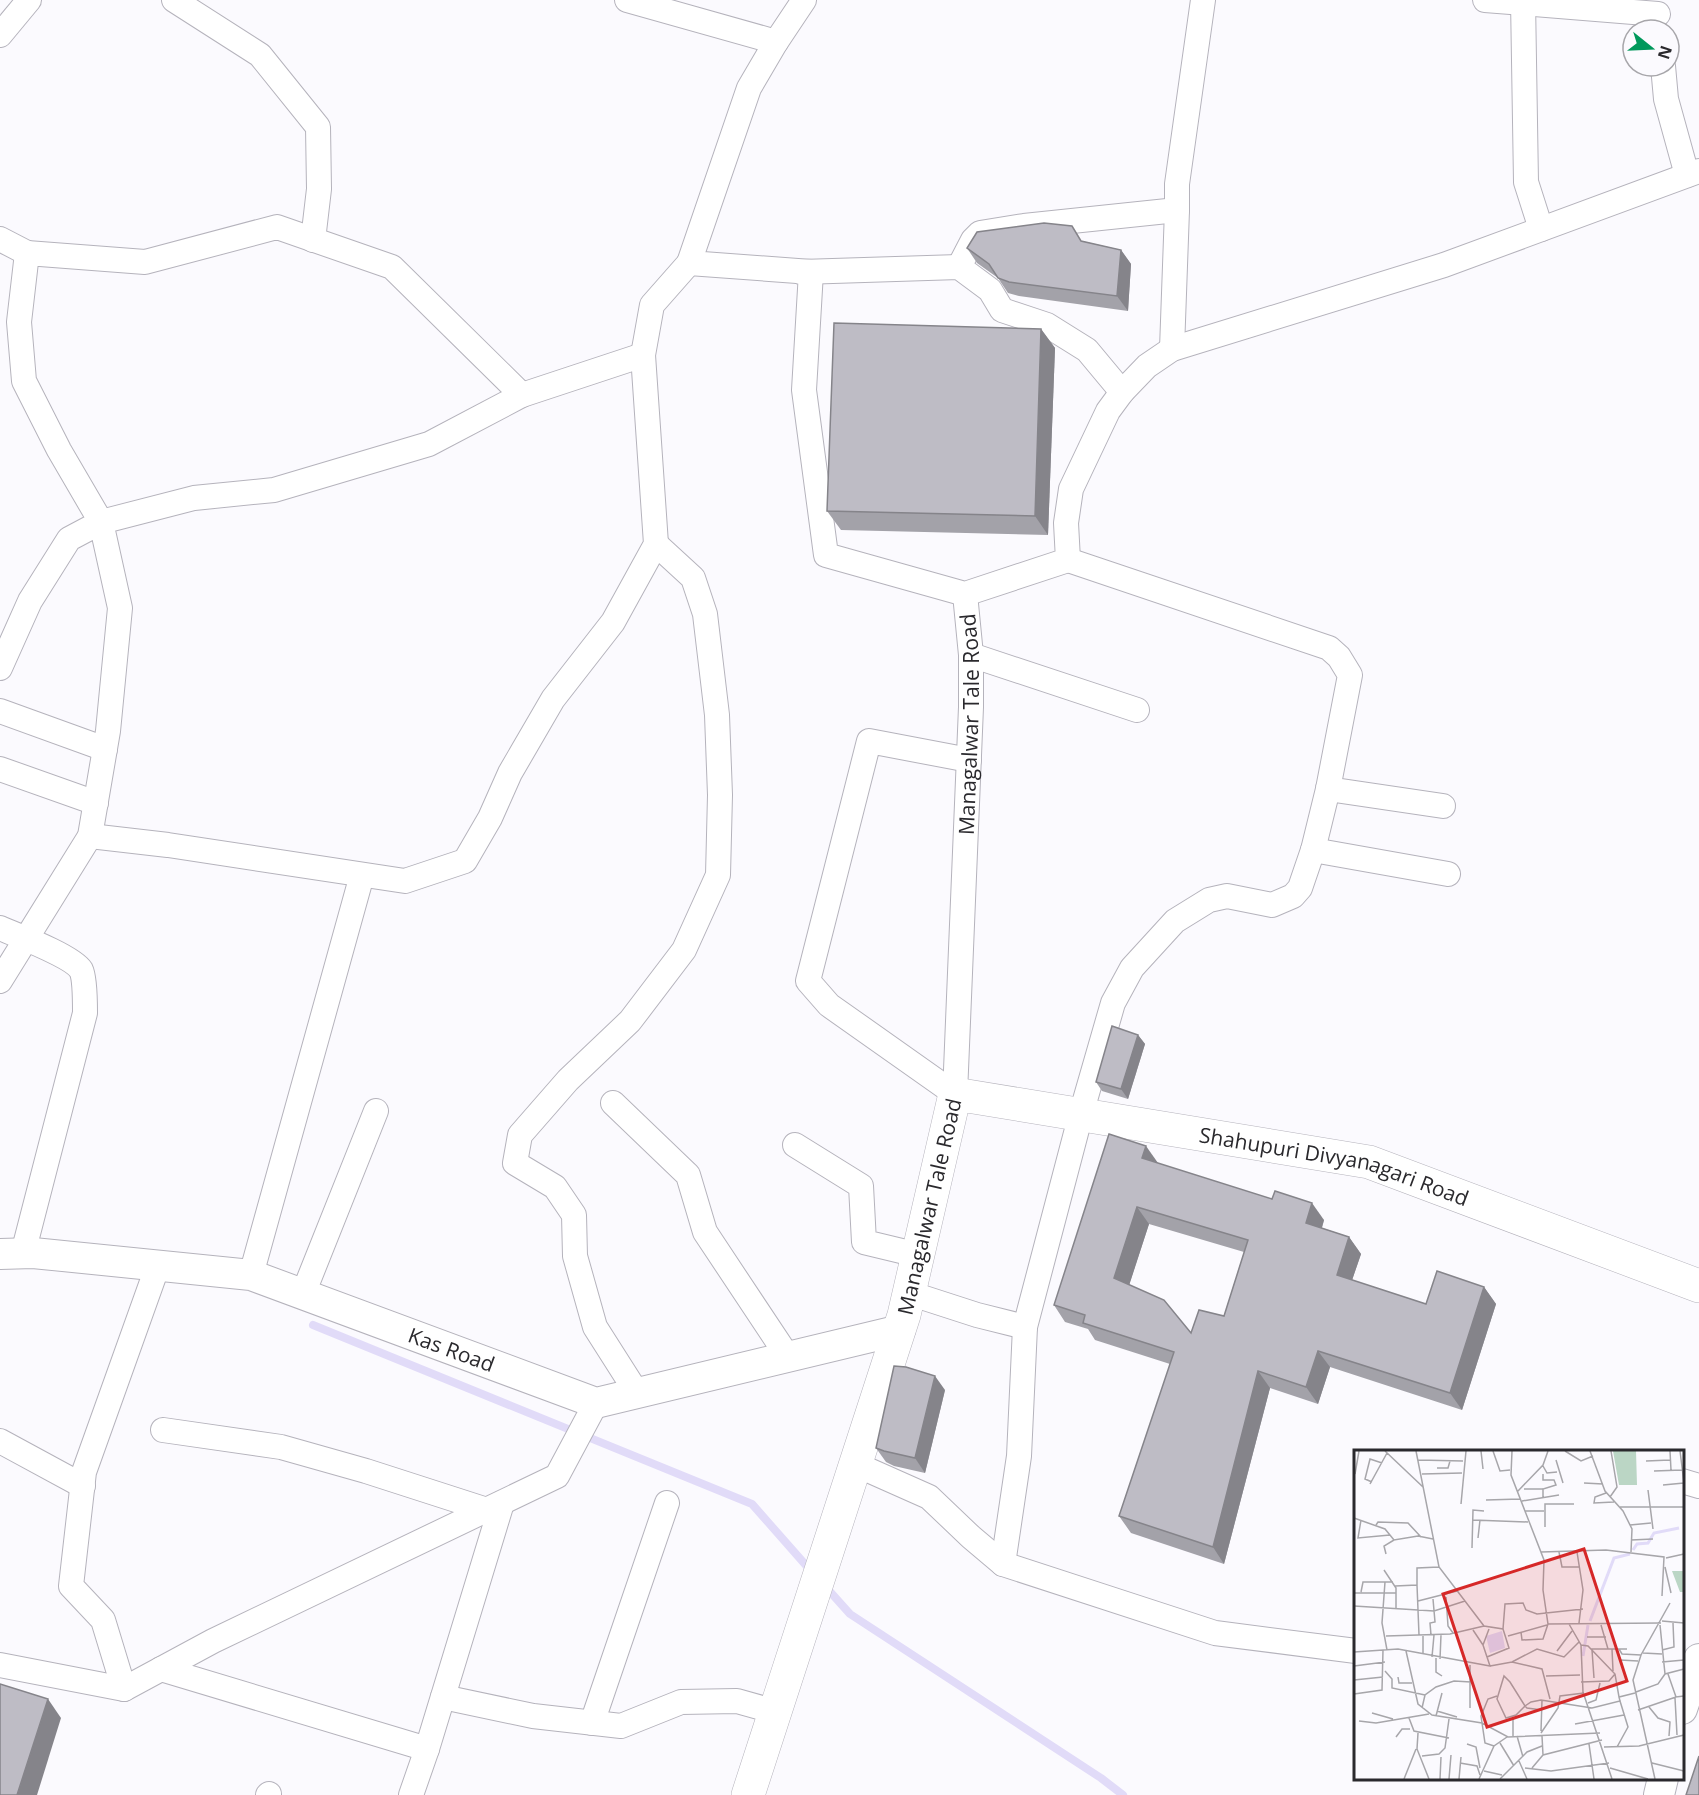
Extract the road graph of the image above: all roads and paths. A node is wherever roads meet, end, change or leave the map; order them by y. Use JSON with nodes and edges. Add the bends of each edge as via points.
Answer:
{"nodes":[{"id":1,"x":29,"y":0,"type":"edge"},
{"id":2,"x":174,"y":0,"type":"edge"},
{"id":3,"x":627,"y":0,"type":"edge"},
{"id":4,"x":804,"y":0,"type":"edge"},
{"id":5,"x":1203,"y":0,"type":"edge"},
{"id":6,"x":1485,"y":0,"type":"edge"},
{"id":7,"x":1523,"y":2,"type":"edge"},
{"id":8,"x":1659,"y":15,"type":"edge"},
{"id":9,"x":0,"y":35,"type":"edge"},
{"id":10,"x":776,"y":42,"type":"junction"},
{"id":11,"x":1664,"y":78,"type":"edge"},
{"id":12,"x":1693,"y":173,"type":"edge"},
{"id":13,"x":1177,"y":210,"type":"junction"},
{"id":14,"x":1541,"y":229,"type":"junction"},
{"id":15,"x":0,"y":239,"type":"edge"},
{"id":16,"x":313,"y":240,"type":"junction"},
{"id":17,"x":27,"y":253,"type":"junction"},
{"id":18,"x":689,"y":263,"type":"junction"},
{"id":19,"x":959,"y":267,"type":"junction"},
{"id":20,"x":801,"y":272,"type":"junction"},
{"id":21,"x":10,"y":341,"type":"edge"},
{"id":22,"x":1172,"y":350,"type":"junction"},
{"id":23,"x":643,"y":355,"type":"junction"},
{"id":24,"x":1122,"y":392,"type":"junction"},
{"id":25,"x":522,"y":395,"type":"junction"},
{"id":26,"x":101,"y":522,"type":"junction"},
{"id":27,"x":656,"y":544,"type":"junction"},
{"id":28,"x":1068,"y":560,"type":"junction"},
{"id":29,"x":965,"y":594,"type":"junction"},
{"id":30,"x":971,"y":655,"type":"junction"},
{"id":31,"x":0,"y":668,"type":"edge"},
{"id":32,"x":1137,"y":710,"type":"dead end"},
{"id":33,"x":0,"y":711,"type":"edge"},
{"id":34,"x":105,"y":749,"type":"junction"},
{"id":35,"x":969,"y":760,"type":"junction"},
{"id":36,"x":0,"y":769,"type":"edge"},
{"id":37,"x":1328,"y":789,"type":"junction"},
{"id":38,"x":96,"y":802,"type":"junction"},
{"id":39,"x":1443,"y":806,"type":"dead end"},
{"id":40,"x":90,"y":836,"type":"junction"},
{"id":41,"x":1313,"y":850,"type":"junction"},
{"id":42,"x":1448,"y":874,"type":"dead end"},
{"id":43,"x":362,"y":875,"type":"junction"},
{"id":44,"x":0,"y":928,"type":"edge"},
{"id":45,"x":26,"y":939,"type":"junction"},
{"id":46,"x":0,"y":981,"type":"edge"},
{"id":47,"x":955,"y":1094,"type":"junction"},
{"id":48,"x":613,"y":1103,"type":"dead end"},
{"id":49,"x":376,"y":1111,"type":"dead end"},
{"id":50,"x":1081,"y":1114,"type":"junction"},
{"id":51,"x":795,"y":1145,"type":"dead end"},
{"id":52,"x":11,"y":1253,"type":"edge"},
{"id":53,"x":918,"y":1255,"type":"junction"},
{"id":54,"x":158,"y":1265,"type":"junction"},
{"id":55,"x":251,"y":1275,"type":"junction"},
{"id":56,"x":1699,"y":1286,"type":"edge"},
{"id":57,"x":909,"y":1293,"type":"junction"},
{"id":58,"x":303,"y":1294,"type":"junction"},
{"id":59,"x":1025,"y":1327,"type":"junction"},
{"id":60,"x":900,"y":1330,"type":"junction"},
{"id":61,"x":788,"y":1356,"type":"junction"},
{"id":62,"x":637,"y":1393,"type":"junction"},
{"id":63,"x":596,"y":1403,"type":"junction"},
{"id":64,"x":163,"y":1430,"type":"dead end"},
{"id":65,"x":0,"y":1441,"type":"edge"},
{"id":66,"x":857,"y":1465,"type":"junction"},
{"id":67,"x":1684,"y":1481,"type":"edge"},
{"id":68,"x":82,"y":1486,"type":"junction"},
{"id":69,"x":1699,"y":1486,"type":"edge"},
{"id":70,"x":667,"y":1503,"type":"dead end"},
{"id":71,"x":494,"y":1507,"type":"junction"},
{"id":72,"x":1003,"y":1564,"type":"junction"},
{"id":73,"x":1354,"y":1651,"type":"edge"},
{"id":74,"x":1699,"y":1659,"type":"edge"},
{"id":75,"x":0,"y":1665,"type":"edge"},
{"id":76,"x":161,"y":1669,"type":"junction"},
{"id":77,"x":123,"y":1689,"type":"junction"},
{"id":78,"x":443,"y":1697,"type":"junction"},
{"id":79,"x":1684,"y":1703,"type":"edge"},
{"id":80,"x":776,"y":1712,"type":"junction"},
{"id":81,"x":592,"y":1723,"type":"junction"},
{"id":82,"x":427,"y":1749,"type":"junction"},
{"id":83,"x":1663,"y":1780,"type":"edge"},
{"id":84,"x":411,"y":1795,"type":"edge"},
{"id":85,"x":748,"y":1795,"type":"edge"},
{"id":86,"x":1659,"y":1795,"type":"edge"}],
"edges":[{"from":1,"to":9,"type":"street"},
{"from":2,"to":16,"type":"street","via":[[260,55],[318,127],[319,189]]},
{"from":3,"to":10,"type":"street"},
{"from":4,"to":10,"type":"street"},
{"from":5,"to":13,"type":"street","via":[[1177,184]]},
{"from":6,"to":7,"type":"street"},
{"from":7,"to":8,"type":"street"},
{"from":7,"to":14,"type":"street","via":[[1526,182]]},
{"from":10,"to":18,"type":"street","via":[[749,88]]},
{"from":11,"to":12,"type":"street","via":[[1666,99]]},
{"from":12,"to":14,"type":"street"},
{"from":13,"to":19,"type":"street","via":[[980,233]]},
{"from":13,"to":22,"type":"street"},
{"from":14,"to":22,"type":"street","via":[[1444,265]]},
{"from":15,"to":17,"type":"street"},
{"from":16,"to":17,"type":"street","via":[[277,227],[145,262]]},
{"from":16,"to":25,"type":"street","via":[[392,267]]},
{"from":17,"to":21,"type":"street","via":[[19,322]]},
{"from":18,"to":20,"type":"street"},
{"from":18,"to":23,"type":"street","via":[[652,305]]},
{"from":19,"to":20,"type":"street"},
{"from":19,"to":24,"type":"street","via":[[990,290],[1002,310],[1047,325],[1087,350]]},
{"from":20,"to":29,"type":"street","via":[[811,272],[804,390],[826,555]]},
{"from":21,"to":26,"type":"street","via":[[24,381]]},
{"from":22,"to":24,"type":"street","via":[[1147,366]]},
{"from":23,"to":25,"type":"street"},
{"from":23,"to":27,"type":"street"},
{"from":24,"to":28,"type":"street","via":[[1108,411],[1071,489],[1066,523]]},
{"from":25,"to":26,"type":"street","via":[[429,444],[274,490],[194,498]]},
{"from":26,"to":31,"type":"street","via":[[69,539],[30,601]]},
{"from":26,"to":34,"type":"street","via":[[120,608]]},
{"from":27,"to":43,"type":"street","via":[[614,622],[553,699],[465,861],[405,881]]},
{"from":27,"to":62,"type":"street","via":[[693,578],[705,614],[717,715],[718,875],[684,950],[630,1021],[568,1080],[520,1135],[515,1162],[555,1187],[574,1215],[575,1256],[595,1327]]},
{"from":28,"to":29,"type":"street"},
{"from":28,"to":37,"type":"street","via":[[1329,648],[1340,657],[1350,675]]},
{"from":29,"to":30,"type":"street","name":"Managalwar Tale Road"},
{"from":30,"to":32,"type":"street"},
{"from":30,"to":35,"type":"street","name":"Managalwar Tale Road"},
{"from":33,"to":34,"type":"street"},
{"from":34,"to":38,"type":"street"},
{"from":35,"to":47,"type":"street","name":"Managalwar Tale Road"},
{"from":35,"to":47,"type":"street","via":[[869,741],[808,981],[829,1005]]},
{"from":36,"to":38,"type":"street"},
{"from":37,"to":39,"type":"street"},
{"from":37,"to":41,"type":"street"},
{"from":38,"to":40,"type":"street"},
{"from":40,"to":43,"type":"street"},
{"from":40,"to":45,"type":"street"},
{"from":41,"to":42,"type":"street"},
{"from":41,"to":50,"type":"street","via":[[1300,888],[1293,896],[1272,904],[1227,896],[1209,900],[1175,921],[1132,968],[1113,1003]]},
{"from":43,"to":55,"type":"street"},
{"from":44,"to":45,"type":"street"},
{"from":45,"to":46,"type":"street"},
{"from":45,"to":52,"type":"street","via":[[68,959],[81,970],[85,1013]]},
{"from":47,"to":50,"type":"main road","name":"Shahupuri Divyanagari Road"},
{"from":47,"to":53,"type":"main road","name":"Managalwar Tale Road"},
{"from":48,"to":61,"type":"street","via":[[688,1175],[705,1232]]},
{"from":49,"to":58,"type":"street"},
{"from":50,"to":56,"type":"main road","name":"Shahupuri Divyanagari Road","via":[[1369,1162]]},
{"from":50,"to":59,"type":"street"},
{"from":51,"to":53,"type":"street","via":[[861,1186],[864,1242]]},
{"from":52,"to":54,"type":"street","name":"Kas Road"},
{"from":53,"to":57,"type":"main road","name":"Managalwar Tale Road"},
{"from":54,"to":55,"type":"street","name":"Kas Road"},
{"from":54,"to":68,"type":"street"},
{"from":55,"to":58,"type":"street","name":"Kas Road"},
{"from":57,"to":59,"type":"street"},
{"from":57,"to":60,"type":"main road","name":"Managalwar Tale Road"},
{"from":58,"to":63,"type":"street","name":"Kas Road"},
{"from":59,"to":72,"type":"street","via":[[1019,1456]]},
{"from":60,"to":61,"type":"street"},
{"from":60,"to":66,"type":"main road","name":"Managalwar Tale Road"},
{"from":61,"to":62,"type":"street"},
{"from":62,"to":63,"type":"street"},
{"from":63,"to":71,"type":"street","via":[[557,1476]]},
{"from":64,"to":71,"type":"street","via":[[281,1447]]},
{"from":65,"to":68,"type":"street"},
{"from":66,"to":72,"type":"street","via":[[929,1497]]},
{"from":66,"to":80,"type":"main road","name":"Managalwar Tale Road"},
{"from":67,"to":69,"type":"street"},
{"from":68,"to":77,"type":"street","via":[[71,1586],[103,1620]]},
{"from":70,"to":81,"type":"street"},
{"from":71,"to":76,"type":"street"},
{"from":71,"to":78,"type":"street"},
{"from":72,"to":73,"type":"street","via":[[1215,1633]]},
{"from":74,"to":79,"type":"street"},
{"from":75,"to":77,"type":"street"},
{"from":76,"to":77,"type":"street"},
{"from":76,"to":82,"type":"street"},
{"from":78,"to":81,"type":"street","via":[[533,1716]]},
{"from":78,"to":82,"type":"street"},
{"from":80,"to":81,"type":"street","via":[[736,1701],[681,1702],[621,1726]]},
{"from":80,"to":85,"type":"main road","name":"Managalwar Tale Road"},
{"from":82,"to":84,"type":"street"},
{"from":83,"to":86,"type":"street"}]}
